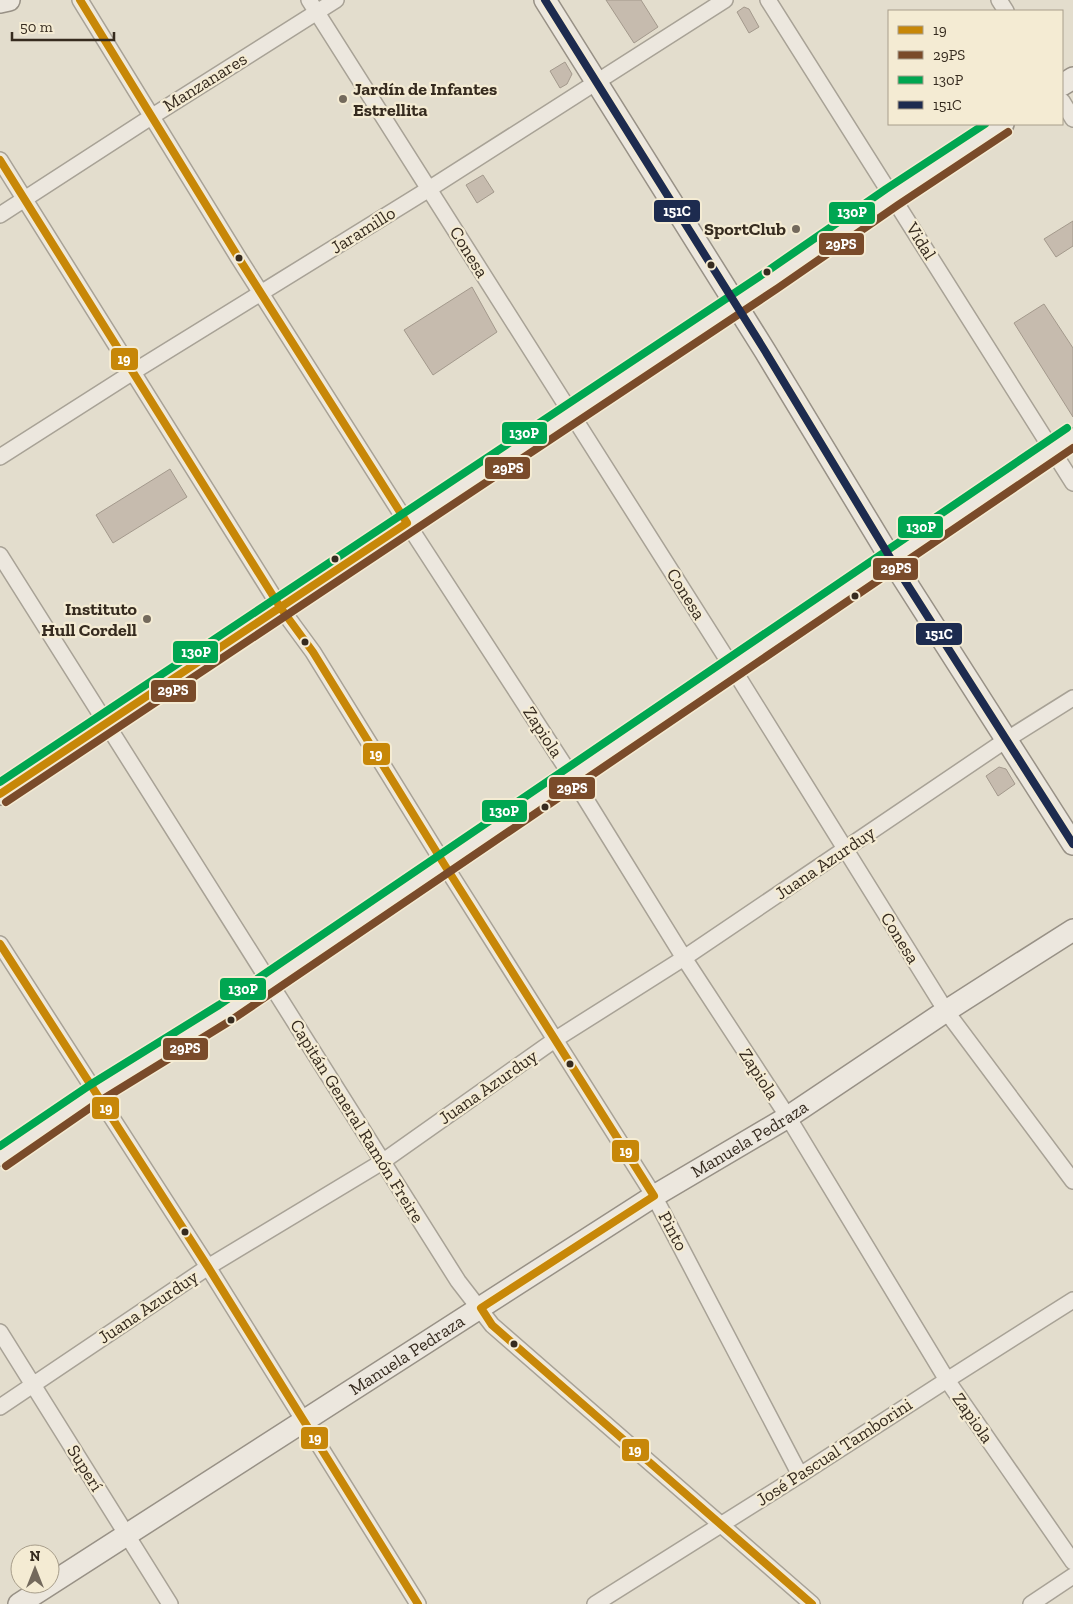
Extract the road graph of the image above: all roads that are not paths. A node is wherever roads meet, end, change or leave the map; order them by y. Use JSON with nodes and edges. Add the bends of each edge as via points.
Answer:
{"nodes":[{"id":1,"x":9,"y":0,"type":"edge"},
{"id":2,"x":80,"y":0,"type":"edge"},
{"id":3,"x":336,"y":0,"type":"edge"},
{"id":4,"x":545,"y":0,"type":"edge"},
{"id":5,"x":725,"y":0,"type":"edge"},
{"id":6,"x":768,"y":0,"type":"edge"},
{"id":7,"x":0,"y":2,"type":"edge"},
{"id":8,"x":312,"y":6,"type":"edge"},
{"id":9,"x":597,"y":81,"type":"junction"},
{"id":10,"x":1063,"y":103,"type":"edge"},
{"id":11,"x":150,"y":117,"type":"junction"},
{"id":12,"x":1073,"y":118,"type":"edge"},
{"id":13,"x":1002,"y":125,"type":"edge"},
{"id":14,"x":0,"y":160,"type":"edge"},
{"id":15,"x":429,"y":189,"type":"junction"},
{"id":16,"x":892,"y":197,"type":"junction"},
{"id":17,"x":24,"y":199,"type":"junction"},
{"id":18,"x":0,"y":215,"type":"edge"},
{"id":19,"x":262,"y":293,"type":"junction"},
{"id":20,"x":736,"y":304,"type":"junction"},
{"id":21,"x":133,"y":372,"type":"junction"},
{"id":22,"x":572,"y":414,"type":"junction"},
{"id":23,"x":1073,"y":436,"type":"edge"},
{"id":24,"x":1052,"y":450,"type":"junction"},
{"id":25,"x":0,"y":457,"type":"edge"},
{"id":26,"x":1073,"y":483,"type":"edge"},
{"id":27,"x":407,"y":523,"type":"junction"},
{"id":28,"x":0,"y":555,"type":"edge"},
{"id":29,"x":891,"y":559,"type":"junction"},
{"id":30,"x":280,"y":606,"type":"junction"},
{"id":31,"x":732,"y":667,"type":"junction"},
{"id":32,"x":1073,"y":698,"type":"edge"},
{"id":33,"x":106,"y":724,"type":"junction"},
{"id":34,"x":1006,"y":740,"type":"junction"},
{"id":35,"x":572,"y":777,"type":"junction"},
{"id":36,"x":0,"y":794,"type":"edge"},
{"id":37,"x":1073,"y":844,"type":"edge"},
{"id":38,"x":845,"y":849,"type":"junction"},
{"id":39,"x":444,"y":864,"type":"junction"},
{"id":40,"x":1073,"y":930,"type":"edge"},
{"id":41,"x":0,"y":944,"type":"edge"},
{"id":42,"x":684,"y":958,"type":"junction"},
{"id":43,"x":270,"y":981,"type":"junction"},
{"id":44,"x":946,"y":1011,"type":"junction"},
{"id":45,"x":556,"y":1039,"type":"junction"},
{"id":46,"x":95,"y":1093,"type":"junction"},
{"id":47,"x":788,"y":1117,"type":"junction"},
{"id":48,"x":0,"y":1158,"type":"edge"},
{"id":49,"x":382,"y":1162,"type":"junction"},
{"id":50,"x":1073,"y":1181,"type":"edge"},
{"id":51,"x":654,"y":1196,"type":"junction"},
{"id":52,"x":208,"y":1268,"type":"junction"},
{"id":53,"x":1073,"y":1300,"type":"edge"},
{"id":54,"x":481,"y":1308,"type":"junction"},
{"id":55,"x":0,"y":1332,"type":"edge"},
{"id":56,"x":947,"y":1380,"type":"junction"},
{"id":57,"x":33,"y":1384,"type":"junction"},
{"id":58,"x":0,"y":1407,"type":"edge"},
{"id":59,"x":304,"y":1422,"type":"junction"},
{"id":60,"x":800,"y":1475,"type":"junction"},
{"id":61,"x":721,"y":1524,"type":"junction"},
{"id":62,"x":127,"y":1535,"type":"junction"},
{"id":63,"x":1073,"y":1562,"type":"edge"},
{"id":64,"x":1073,"y":1576,"type":"edge"},
{"id":65,"x":19,"y":1604,"type":"edge"},
{"id":66,"x":170,"y":1604,"type":"edge"},
{"id":67,"x":418,"y":1604,"type":"edge"},
{"id":68,"x":595,"y":1604,"type":"edge"},
{"id":69,"x":812,"y":1604,"type":"edge"},
{"id":70,"x":1032,"y":1604,"type":"edge"}],
"edges":[{"from":1,"to":7,"type":"street"},
{"from":2,"to":11,"type":"street","name":"Zapiola"},
{"from":3,"to":8,"type":"street","name":"Manzanares"},
{"from":4,"to":9,"type":"street"},
{"from":5,"to":9,"type":"street","name":"Jaramillo"},
{"from":6,"to":16,"type":"street","name":"Vidal"},
{"from":8,"to":11,"type":"street","name":"Manzanares"},
{"from":8,"to":15,"type":"street","name":"Conesa"},
{"from":9,"to":15,"type":"street","name":"Jaramillo"},
{"from":9,"to":20,"type":"street"},
{"from":10,"to":12,"type":"street"},
{"from":11,"to":17,"type":"street","name":"Manzanares"},
{"from":11,"to":19,"type":"street","name":"Zapiola"},
{"from":13,"to":16,"type":"street"},
{"from":14,"to":17,"type":"street","name":"Pinto"},
{"from":15,"to":19,"type":"street","name":"Jaramillo"},
{"from":15,"to":22,"type":"street","name":"Conesa"},
{"from":16,"to":20,"type":"street"},
{"from":16,"to":24,"type":"street","name":"Vidal"},
{"from":17,"to":18,"type":"street","name":"Manzanares"},
{"from":17,"to":21,"type":"street","name":"Pinto"},
{"from":19,"to":21,"type":"street","name":"Jaramillo"},
{"from":19,"to":27,"type":"street","name":"Zapiola"},
{"from":20,"to":22,"type":"street"},
{"from":20,"to":29,"type":"street"},
{"from":21,"to":25,"type":"street","name":"Jaramillo"},
{"from":21,"to":30,"type":"street","name":"Pinto"},
{"from":22,"to":27,"type":"street"},
{"from":22,"to":31,"type":"street","name":"Conesa"},
{"from":23,"to":24,"type":"street"},
{"from":24,"to":26,"type":"street","name":"Vidal"},
{"from":24,"to":29,"type":"street"},
{"from":27,"to":30,"type":"street"},
{"from":27,"to":35,"type":"street","name":"Zapiola"},
{"from":28,"to":33,"type":"street","name":"Capitán General Ramón Freire"},
{"from":29,"to":31,"type":"street"},
{"from":29,"to":34,"type":"street"},
{"from":30,"to":33,"type":"street"},
{"from":30,"to":39,"type":"street","name":"Pinto","via":[[305,640]]},
{"from":31,"to":35,"type":"street"},
{"from":31,"to":38,"type":"street","name":"Conesa"},
{"from":32,"to":34,"type":"street","name":"Juana Azurduy"},
{"from":33,"to":36,"type":"street"},
{"from":33,"to":43,"type":"street","name":"Capitán General Ramón Freire"},
{"from":34,"to":37,"type":"street"},
{"from":34,"to":38,"type":"street","name":"Juana Azurduy"},
{"from":35,"to":39,"type":"street"},
{"from":35,"to":42,"type":"street","name":"Zapiola"},
{"from":38,"to":42,"type":"street","name":"Juana Azurduy"},
{"from":38,"to":44,"type":"street","name":"Conesa"},
{"from":39,"to":43,"type":"street"},
{"from":39,"to":45,"type":"street","name":"Pinto"},
{"from":40,"to":44,"type":"street","name":"Manuela Pedraza"},
{"from":41,"to":46,"type":"street"},
{"from":42,"to":45,"type":"street","name":"Juana Azurduy"},
{"from":42,"to":47,"type":"street","name":"Zapiola"},
{"from":43,"to":46,"type":"street"},
{"from":43,"to":49,"type":"street","name":"Capitán General Ramón Freire"},
{"from":44,"to":47,"type":"street","name":"Manuela Pedraza"},
{"from":44,"to":50,"type":"street","name":"Conesa"},
{"from":45,"to":49,"type":"street","name":"Juana Azurduy"},
{"from":45,"to":51,"type":"street","name":"Pinto"},
{"from":46,"to":48,"type":"street"},
{"from":46,"to":52,"type":"street"},
{"from":47,"to":51,"type":"street","name":"Manuela Pedraza"},
{"from":47,"to":56,"type":"street","name":"Zapiola"},
{"from":49,"to":52,"type":"street","name":"Juana Azurduy"},
{"from":49,"to":54,"type":"street","name":"Capitán General Ramón Freire","via":[[458,1281]]},
{"from":51,"to":54,"type":"street","name":"Manuela Pedraza"},
{"from":51,"to":60,"type":"street","name":"Pinto"},
{"from":52,"to":57,"type":"street","name":"Juana Azurduy"},
{"from":52,"to":59,"type":"street"},
{"from":53,"to":56,"type":"street","name":"José Pascual Tamborini"},
{"from":54,"to":59,"type":"street","name":"Manuela Pedraza"},
{"from":54,"to":61,"type":"street","name":"Capitán General Ramón Freire","via":[[492,1325]]},
{"from":55,"to":57,"type":"street","name":"Superí"},
{"from":56,"to":60,"type":"street","name":"José Pascual Tamborini"},
{"from":56,"to":63,"type":"street","name":"Zapiola"},
{"from":57,"to":58,"type":"street","name":"Juana Azurduy"},
{"from":57,"to":62,"type":"street","name":"Superí"},
{"from":59,"to":62,"type":"street","name":"Manuela Pedraza"},
{"from":59,"to":67,"type":"street"},
{"from":60,"to":61,"type":"street","name":"José Pascual Tamborini"},
{"from":61,"to":68,"type":"street","name":"José Pascual Tamborini"},
{"from":61,"to":69,"type":"street","name":"Capitán General Ramón Freire"},
{"from":62,"to":65,"type":"street","name":"Manuela Pedraza"},
{"from":62,"to":66,"type":"street","name":"Superí"},
{"from":64,"to":70,"type":"street"}]}
